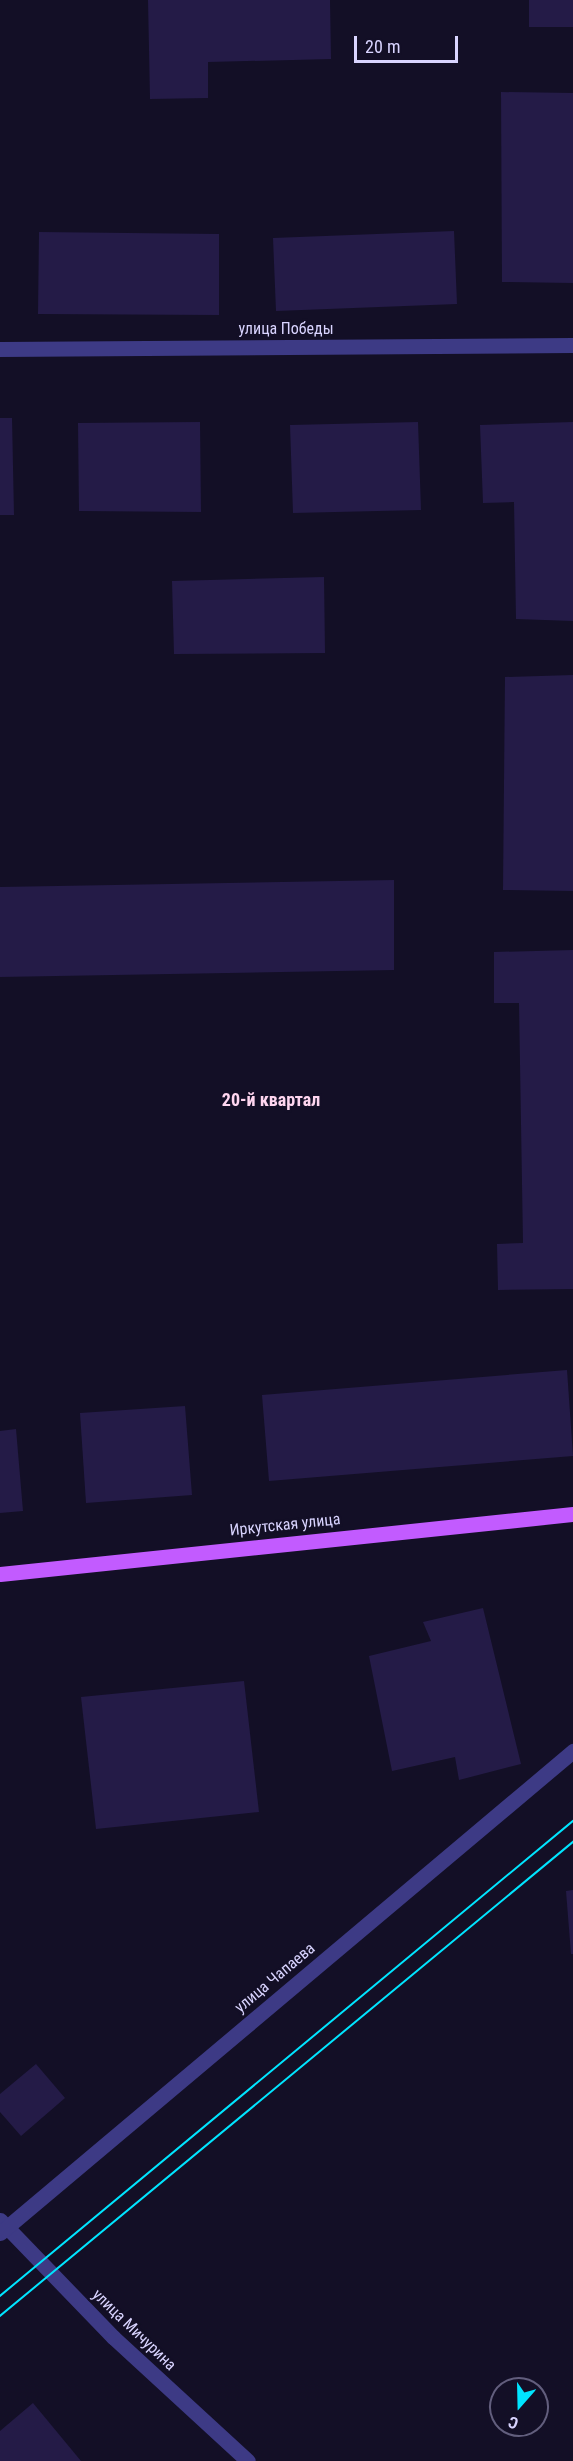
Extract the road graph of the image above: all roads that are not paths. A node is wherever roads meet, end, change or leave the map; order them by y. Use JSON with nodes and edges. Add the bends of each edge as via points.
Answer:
{"nodes":[{"id":1,"x":573,"y":345,"type":"edge"},
{"id":2,"x":0,"y":350,"type":"edge"},
{"id":3,"x":573,"y":1514,"type":"edge"},
{"id":4,"x":0,"y":1574,"type":"edge"},
{"id":5,"x":573,"y":1751,"type":"edge"},
{"id":6,"x":2,"y":2227,"type":"edge"},
{"id":7,"x":248,"y":2461,"type":"edge"}],
"edges":[{"from":1,"to":2,"type":"street","name":"улица Победы"},
{"from":3,"to":4,"type":"main road","name":"Иркутская улица"},
{"from":5,"to":6,"type":"street","name":"улица Чапаева"},
{"from":6,"to":7,"type":"street","name":"улица Мичурина","via":[[113,2337]]}]}
